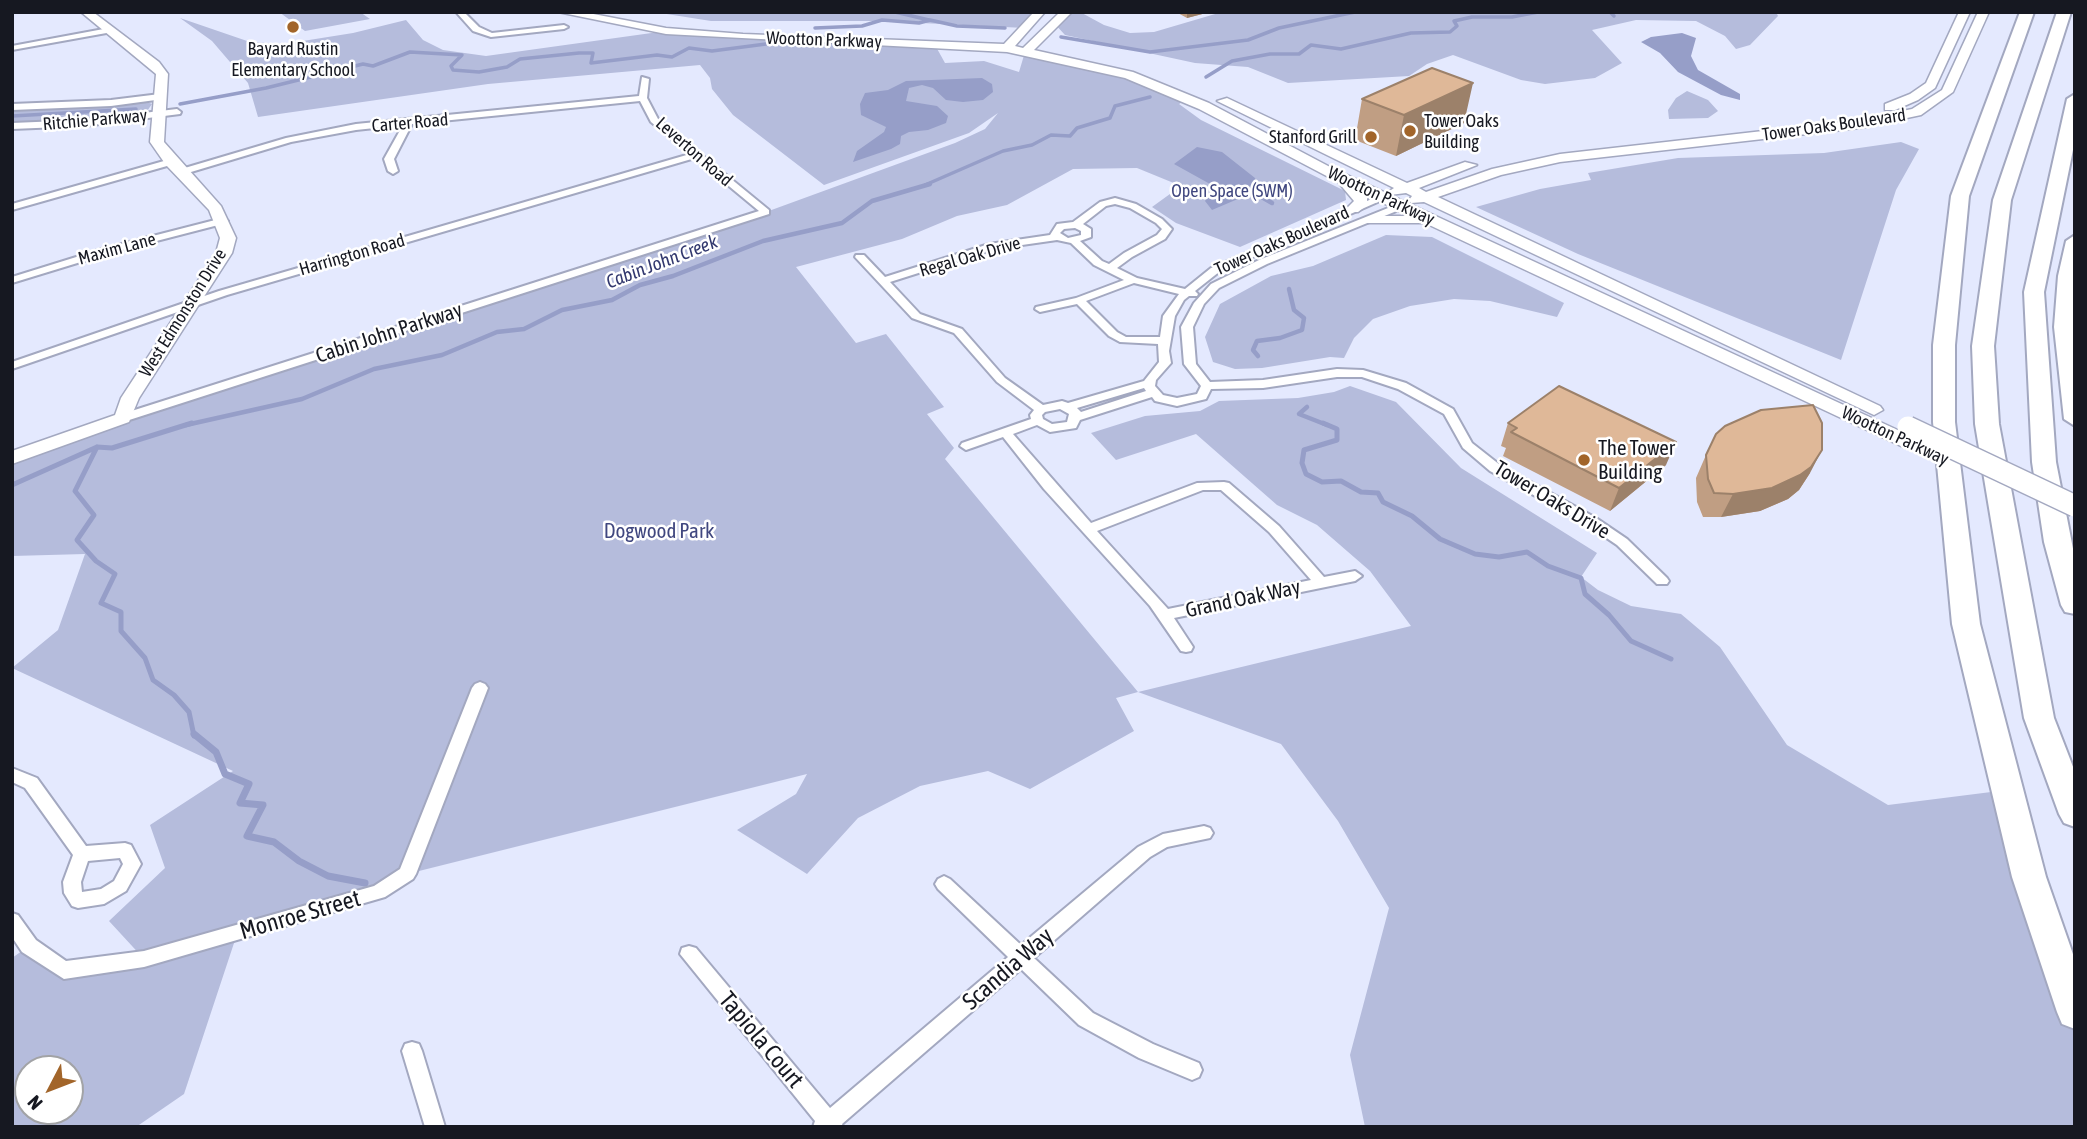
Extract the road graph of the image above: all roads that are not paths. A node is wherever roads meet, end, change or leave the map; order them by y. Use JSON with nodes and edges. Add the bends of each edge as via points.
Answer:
{"nodes":[{"id":1,"x":86,"y":12,"type":"edge"},
{"id":2,"x":460,"y":12,"type":"edge"},
{"id":3,"x":563,"y":12,"type":"edge"},
{"id":4,"x":598,"y":12,"type":"edge"},
{"id":5,"x":1040,"y":12,"type":"edge"},
{"id":6,"x":1067,"y":12,"type":"edge"},
{"id":7,"x":1965,"y":12,"type":"edge"},
{"id":8,"x":1984,"y":12,"type":"edge"},
{"id":9,"x":2027,"y":12,"type":"edge"},
{"id":10,"x":2058,"y":12,"type":"edge"},
{"id":11,"x":2064,"y":12,"type":"edge"},
{"id":12,"x":564,"y":27,"type":"dead end"},
{"id":13,"x":109,"y":30,"type":"junction"},
{"id":14,"x":1009,"y":45,"type":"junction"},
{"id":15,"x":12,"y":48,"type":"edge"},
{"id":16,"x":1029,"y":48,"type":"junction"},
{"id":17,"x":645,"y":79,"type":"dead end"},
{"id":18,"x":160,"y":97,"type":"junction"},
{"id":19,"x":643,"y":98,"type":"junction"},
{"id":20,"x":2075,"y":99,"type":"edge"},
{"id":21,"x":12,"y":107,"type":"edge"},
{"id":22,"x":1991,"y":111,"type":"junction"},
{"id":23,"x":177,"y":112,"type":"dead end"},
{"id":24,"x":158,"y":114,"type":"junction"},
{"id":25,"x":408,"y":124,"type":"junction"},
{"id":26,"x":12,"y":126,"type":"edge"},
{"id":27,"x":23,"y":126,"type":"junction"},
{"id":28,"x":12,"y":133,"type":"edge"},
{"id":29,"x":695,"y":155,"type":"junction"},
{"id":30,"x":1481,"y":160,"type":"dead end"},
{"id":31,"x":1360,"y":166,"type":"junction"},
{"id":32,"x":176,"y":167,"type":"junction"},
{"id":33,"x":1325,"y":170,"type":"junction"},
{"id":34,"x":393,"y":171,"type":"dead end"},
{"id":35,"x":1453,"y":185,"type":"junction"},
{"id":36,"x":1404,"y":188,"type":"junction"},
{"id":37,"x":1384,"y":197,"type":"junction"},
{"id":38,"x":1422,"y":197,"type":"junction"},
{"id":39,"x":1401,"y":206,"type":"junction"},
{"id":40,"x":12,"y":207,"type":"edge"},
{"id":41,"x":1353,"y":209,"type":"junction"},
{"id":42,"x":766,"y":212,"type":"joint"},
{"id":43,"x":1468,"y":219,"type":"junction"},
{"id":44,"x":1371,"y":220,"type":"junction"},
{"id":45,"x":223,"y":221,"type":"junction"},
{"id":46,"x":1436,"y":222,"type":"junction"},
{"id":47,"x":1076,"y":225,"type":"junction"},
{"id":48,"x":1056,"y":237,"type":"junction"},
{"id":49,"x":1074,"y":241,"type":"junction"},
{"id":50,"x":2075,"y":241,"type":"edge"},
{"id":51,"x":860,"y":257,"type":"dead end"},
{"id":52,"x":1110,"y":270,"type":"junction"},
{"id":53,"x":12,"y":280,"type":"edge"},
{"id":54,"x":1133,"y":280,"type":"junction"},
{"id":55,"x":884,"y":281,"type":"junction"},
{"id":56,"x":1184,"y":295,"type":"junction"},
{"id":57,"x":1079,"y":300,"type":"junction"},
{"id":58,"x":1202,"y":300,"type":"junction"},
{"id":59,"x":193,"y":304,"type":"junction"},
{"id":60,"x":1040,"y":309,"type":"dead end"},
{"id":61,"x":1164,"y":341,"type":"junction"},
{"id":62,"x":12,"y":366,"type":"edge"},
{"id":63,"x":1207,"y":386,"type":"junction"},
{"id":64,"x":1151,"y":388,"type":"junction"},
{"id":65,"x":1073,"y":412,"type":"junction"},
{"id":66,"x":1039,"y":415,"type":"junction"},
{"id":67,"x":123,"y":418,"type":"junction"},
{"id":68,"x":2075,"y":419,"type":"edge"},
{"id":69,"x":1006,"y":433,"type":"junction"},
{"id":70,"x":1909,"y":435,"type":"junction"},
{"id":71,"x":966,"y":446,"type":"dead end"},
{"id":72,"x":12,"y":458,"type":"edge"},
{"id":73,"x":2075,"y":506,"type":"edge"},
{"id":74,"x":2075,"y":522,"type":"edge"},
{"id":75,"x":1091,"y":528,"type":"junction"},
{"id":76,"x":1355,"y":576,"type":"dead end"},
{"id":77,"x":1662,"y":581,"type":"dead end"},
{"id":78,"x":1321,"y":583,"type":"junction"},
{"id":79,"x":2075,"y":605,"type":"edge"},
{"id":80,"x":1165,"y":615,"type":"junction"},
{"id":81,"x":1186,"y":647,"type":"dead end"},
{"id":82,"x":481,"y":688,"type":"dead end"},
{"id":83,"x":12,"y":774,"type":"edge"},
{"id":84,"x":2075,"y":814,"type":"edge"},
{"id":85,"x":1204,"y":833,"type":"dead end"},
{"id":86,"x":82,"y":854,"type":"dead end"},
{"id":87,"x":944,"y":884,"type":"dead end"},
{"id":88,"x":12,"y":921,"type":"edge"},
{"id":89,"x":689,"y":954,"type":"dead end"},
{"id":90,"x":1021,"y":959,"type":"junction"},
{"id":91,"x":2075,"y":1012,"type":"edge"},
{"id":92,"x":412,"y":1051,"type":"dead end"},
{"id":93,"x":1192,"y":1070,"type":"dead end"},
{"id":94,"x":828,"y":1125,"type":"edge"},
{"id":95,"x":435,"y":1127,"type":"edge"}],
"edges":[{"from":1,"to":13,"type":"main road","name":"West Edmonston Drive"},
{"from":2,"to":12,"type":"street","via":[[476,29],[491,35]]},
{"from":3,"to":14,"type":"main road","name":"Wootton Parkway","via":[[705,34]]},
{"from":4,"to":14,"type":"main road","name":"Wootton Parkway","via":[[749,30]]},
{"from":5,"to":14,"type":"main road"},
{"from":6,"to":16,"type":"main road"},
{"from":7,"to":36,"type":"main road","name":"Tower Oaks Boulevard","via":[[1931,85],[1890,107],[1527,150]]},
{"from":8,"to":35,"type":"main road","name":"Tower Oaks Boulevard","via":[[1947,93],[1916,112],[1860,124],[1560,158]]},
{"from":9,"to":22,"type":"highway"},
{"from":10,"to":22,"type":"highway"},
{"from":11,"to":84,"type":"highway","via":[[2001,200],[1983,346],[1987,424],[2039,718]]},
{"from":13,"to":15,"type":"street"},
{"from":13,"to":18,"type":"main road","name":"West Edmonston Drive","via":[[162,74]]},
{"from":14,"to":16,"type":"main road","name":"Wootton Parkway"},
{"from":16,"to":31,"type":"main road","name":"Wootton Parkway","via":[[1148,69]]},
{"from":16,"to":33,"type":"main road","name":"Wootton Parkway","via":[[1166,89]]},
{"from":17,"to":19,"type":"street","name":"Leverton Road"},
{"from":18,"to":21,"type":"street","name":"Ritchie Parkway"},
{"from":18,"to":24,"type":"main road","name":"West Edmonston Drive"},
{"from":19,"to":25,"type":"street","name":"Carter Road"},
{"from":19,"to":29,"type":"street","name":"Leverton Road","via":[[654,120]]},
{"from":20,"to":79,"type":"highway","via":[[2034,292],[2043,462],[2057,542]]},
{"from":22,"to":91,"type":"highway","via":[[1960,196],[1944,345],[1944,422],[1966,624],[2029,877]]},
{"from":23,"to":24,"type":"street","name":"Ritchie Parkway"},
{"from":24,"to":27,"type":"street","name":"Ritchie Parkway"},
{"from":24,"to":32,"type":"main road","name":"West Edmonston Drive","via":[[157,142]]},
{"from":25,"to":32,"type":"street","name":"Carter Road","via":[[356,127]]},
{"from":25,"to":34,"type":"street","via":[[389,159]]},
{"from":26,"to":27,"type":"street","name":"Ritchie Parkway"},
{"from":27,"to":28,"type":"street"},
{"from":29,"to":42,"type":"street","name":"Leverton Road"},
{"from":29,"to":59,"type":"street","name":"Harrington Road"},
{"from":30,"to":31,"type":"main road","via":[[1398,175]]},
{"from":31,"to":36,"type":"main road","name":"Wootton Parkway"},
{"from":32,"to":40,"type":"street","name":"Carter Road"},
{"from":32,"to":45,"type":"main road","name":"West Edmonston Drive"},
{"from":33,"to":37,"type":"main road","name":"Wootton Parkway"},
{"from":33,"to":41,"type":"main road","via":[[1360,196],[1362,202]]},
{"from":35,"to":38,"type":"main road","name":"Tower Oaks Boulevard"},
{"from":35,"to":43,"type":"main road","via":[[1452,200]]},
{"from":36,"to":37,"type":"main road","name":"Tower Oaks Boulevard"},
{"from":36,"to":38,"type":"main road","name":"Wootton Parkway"},
{"from":37,"to":39,"type":"main road","name":"Wootton Parkway"},
{"from":37,"to":41,"type":"street","name":"Tower Oaks Boulevard"},
{"from":38,"to":39,"type":"main road","name":"Tower Oaks Boulevard"},
{"from":38,"to":43,"type":"main road","name":"Wootton Parkway"},
{"from":39,"to":44,"type":"street","name":"Tower Oaks Boulevard"},
{"from":39,"to":46,"type":"main road","name":"Wootton Parkway"},
{"from":41,"to":56,"type":"street","name":"Tower Oaks Boulevard","via":[[1215,270]]},
{"from":42,"to":67,"type":"street","name":"Cabin John Parkway"},
{"from":43,"to":70,"type":"main road","name":"Wootton Parkway"},
{"from":44,"to":46,"type":"main road"},
{"from":44,"to":58,"type":"street","name":"Tower Oaks Boulevard","via":[[1263,262],[1215,286]]},
{"from":45,"to":53,"type":"street","name":"Maxim Lane"},
{"from":45,"to":59,"type":"main road","name":"West Edmonston Drive","via":[[228,238],[224,253]]},
{"from":46,"to":70,"type":"main road","name":"Wootton Parkway"},
{"from":47,"to":48,"type":"street","via":[[1057,227]]},
{"from":47,"to":49,"type":"street","via":[[1088,232]]},
{"from":47,"to":52,"type":"street","via":[[1103,204],[1115,201],[1159,220],[1167,229]]},
{"from":48,"to":49,"type":"street"},
{"from":48,"to":55,"type":"street","name":"Regal Oak Drive","via":[[993,246]]},
{"from":49,"to":52,"type":"street"},
{"from":50,"to":68,"type":"highway","via":[[2064,327]]},
{"from":51,"to":55,"type":"street","name":"Regal Oak Drive"},
{"from":52,"to":54,"type":"street"},
{"from":54,"to":56,"type":"street","via":[[1140,287]]},
{"from":54,"to":57,"type":"street"},
{"from":55,"to":66,"type":"street","name":"Regal Oak Drive","via":[[916,316],[958,331]]},
{"from":56,"to":58,"type":"street"},
{"from":56,"to":61,"type":"street","name":"Tower Oaks Boulevard","via":[[1169,316]]},
{"from":57,"to":60,"type":"street"},
{"from":57,"to":61,"type":"street","via":[[1124,340]]},
{"from":58,"to":63,"type":"street","name":"Tower Oaks Boulevard","via":[[1187,327],[1187,341],[1190,364]]},
{"from":59,"to":62,"type":"street","name":"Harrington Road"},
{"from":59,"to":67,"type":"main road","name":"West Edmonston Drive","via":[[130,398]]},
{"from":61,"to":64,"type":"street","name":"Tower Oaks Boulevard","via":[[1165,363]]},
{"from":63,"to":64,"type":"street","via":[[1202,396],[1187,402],[1168,401]]},
{"from":63,"to":77,"type":"street","name":"Tower Oaks Drive","via":[[1264,384],[1338,373],[1363,374],[1402,386],[1449,412],[1467,445],[1495,468],[1591,521],[1622,542]]},
{"from":64,"to":65,"type":"street"},
{"from":65,"to":66,"type":"street","via":[[1055,405]]},
{"from":65,"to":66,"type":"street","via":[[1072,425],[1059,429]]},
{"from":66,"to":69,"type":"street"},
{"from":67,"to":72,"type":"main road","name":"Cabin John Parkway"},
{"from":69,"to":71,"type":"street"},
{"from":69,"to":75,"type":"street","name":"Grand Oak Way"},
{"from":70,"to":73,"type":"main road","name":"Wootton Parkway","bridge":true},
{"from":70,"to":74,"type":"main road","name":"Wootton Parkway"},
{"from":75,"to":78,"type":"street","name":"Grand Oak Way","via":[[1202,486],[1224,486],[1274,529]]},
{"from":75,"to":80,"type":"street","name":"Grand Oak Way"},
{"from":76,"to":78,"type":"street","name":"Grand Oak Way"},
{"from":78,"to":80,"type":"street","name":"Grand Oak Way"},
{"from":80,"to":81,"type":"street","name":"Grand Oak Way"},
{"from":82,"to":88,"type":"street","name":"Monroe Street","via":[[407,874],[379,892],[144,960],[64,970],[29,946]]},
{"from":83,"to":86,"type":"street","via":[[30,783]]},
{"from":85,"to":90,"type":"street","name":"Scandia Way","via":[[1163,841],[1144,852]]},
{"from":87,"to":90,"type":"street"},
{"from":89,"to":94,"type":"street","name":"Tapiola Court"},
{"from":90,"to":93,"type":"street","via":[[1086,1019]]},
{"from":90,"to":94,"type":"street","name":"Scandia Way"},
{"from":92,"to":95,"type":"street"}]}
